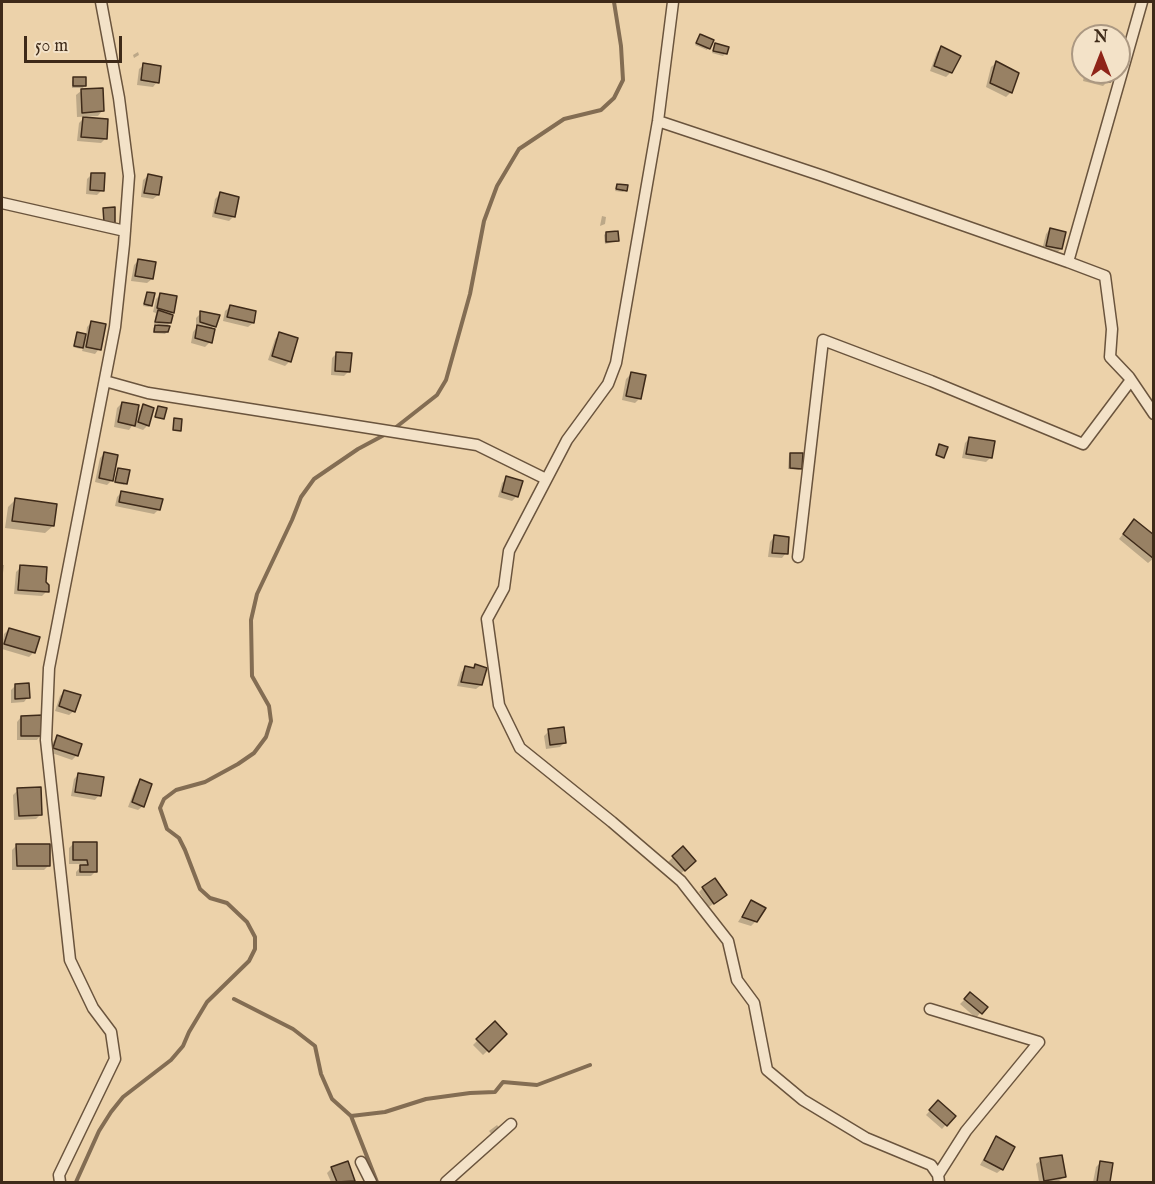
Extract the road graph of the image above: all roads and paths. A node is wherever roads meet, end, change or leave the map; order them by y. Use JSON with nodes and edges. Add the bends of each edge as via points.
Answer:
{"nodes":[{"id":1,"x":101,"y":2,"type":"edge"},
{"id":2,"x":673,"y":2,"type":"edge"},
{"id":3,"x":1142,"y":2,"type":"edge"},
{"id":4,"x":658,"y":121,"type":"junction"},
{"id":5,"x":2,"y":203,"type":"edge"},
{"id":6,"x":125,"y":231,"type":"junction"},
{"id":7,"x":1068,"y":262,"type":"junction"},
{"id":8,"x":1131,"y":380,"type":"junction"},
{"id":9,"x":105,"y":381,"type":"junction"},
{"id":10,"x":1154,"y":414,"type":"edge"},
{"id":11,"x":546,"y":479,"type":"junction"},
{"id":12,"x":798,"y":557,"type":"dead end"},
{"id":13,"x":930,"y":1009,"type":"dead end"},
{"id":14,"x":512,"y":1124,"type":"dead end"},
{"id":15,"x":361,"y":1162,"type":"dead end"},
{"id":16,"x":938,"y":1179,"type":"edge"},
{"id":17,"x":60,"y":1182,"type":"edge"},
{"id":18,"x":371,"y":1182,"type":"edge"},
{"id":19,"x":446,"y":1182,"type":"edge"}],
"edges":[{"from":1,"to":6,"type":"street","via":[[129,176]]},
{"from":2,"to":4,"type":"street"},
{"from":3,"to":7,"type":"street"},
{"from":4,"to":7,"type":"street"},
{"from":4,"to":11,"type":"street","via":[[616,363],[608,384],[567,440]]},
{"from":5,"to":6,"type":"street"},
{"from":6,"to":9,"type":"street"},
{"from":7,"to":8,"type":"street","via":[[1105,276],[1112,329],[1110,357]]},
{"from":8,"to":10,"type":"street"},
{"from":8,"to":12,"type":"street","via":[[1083,444],[823,340]]},
{"from":9,"to":11,"type":"street","via":[[148,393],[477,445]]},
{"from":9,"to":17,"type":"street","via":[[49,668],[46,740],[70,960],[93,1008],[111,1032],[115,1059],[59,1175]]},
{"from":11,"to":16,"type":"street","via":[[509,551],[504,588],[487,619],[499,705],[520,748],[681,881],[728,941],[737,980],[754,1003],[767,1070],[803,1100],[866,1138],[931,1165]]},
{"from":13,"to":16,"type":"street","via":[[1039,1042],[966,1131]]},
{"from":14,"to":19,"type":"street"},
{"from":15,"to":18,"type":"street"}]}
